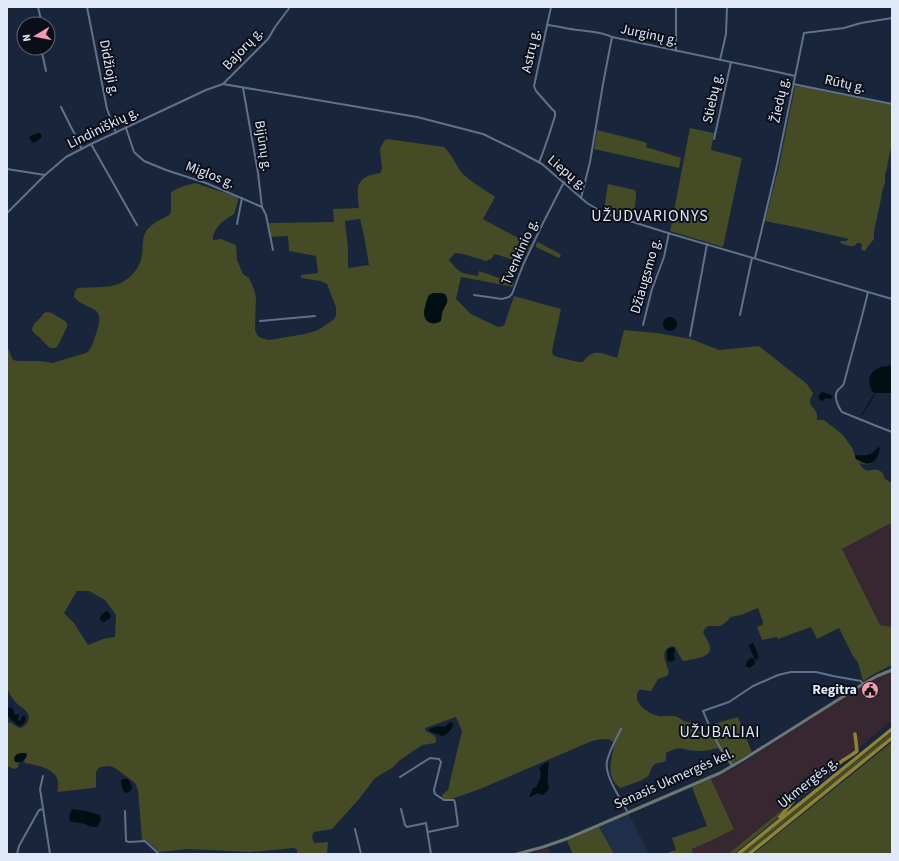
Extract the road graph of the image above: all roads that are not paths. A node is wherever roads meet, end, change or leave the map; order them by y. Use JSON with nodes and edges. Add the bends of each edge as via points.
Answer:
{"nodes":[{"id":1,"x":87,"y":7,"type":"edge"},
{"id":2,"x":290,"y":7,"type":"edge"},
{"id":3,"x":551,"y":7,"type":"edge"},
{"id":4,"x":676,"y":7,"type":"edge"},
{"id":5,"x":727,"y":7,"type":"edge"},
{"id":6,"x":892,"y":18,"type":"edge"},
{"id":7,"x":547,"y":25,"type":"junction"},
{"id":8,"x":612,"y":37,"type":"junction"},
{"id":9,"x":676,"y":51,"type":"junction"},
{"id":10,"x":43,"y":56,"type":"edge"},
{"id":11,"x":720,"y":60,"type":"junction"},
{"id":12,"x":731,"y":62,"type":"junction"},
{"id":13,"x":46,"y":71,"type":"dead end"},
{"id":14,"x":795,"y":76,"type":"junction"},
{"id":15,"x":224,"y":84,"type":"junction"},
{"id":16,"x":794,"y":84,"type":"junction"},
{"id":17,"x":243,"y":88,"type":"junction"},
{"id":18,"x":892,"y":104,"type":"edge"},
{"id":19,"x":60,"y":107,"type":"dead end"},
{"id":20,"x":126,"y":128,"type":"junction"},
{"id":21,"x":116,"y":133,"type":"junction"},
{"id":22,"x":714,"y":139,"type":"dead end"},
{"id":23,"x":91,"y":144,"type":"junction"},
{"id":24,"x":82,"y":149,"type":"junction"},
{"id":25,"x":539,"y":162,"type":"junction"},
{"id":26,"x":7,"y":169,"type":"edge"},
{"id":27,"x":45,"y":175,"type":"junction"},
{"id":28,"x":564,"y":182,"type":"junction"},
{"id":29,"x":242,"y":198,"type":"junction"},
{"id":30,"x":581,"y":198,"type":"junction"},
{"id":31,"x":262,"y":207,"type":"junction"},
{"id":32,"x":7,"y":213,"type":"edge"},
{"id":33,"x":237,"y":224,"type":"dead end"},
{"id":34,"x":137,"y":225,"type":"dead end"},
{"id":35,"x":669,"y":233,"type":"junction"},
{"id":36,"x":708,"y":244,"type":"junction"},
{"id":37,"x":273,"y":250,"type":"dead end"},
{"id":38,"x":754,"y":258,"type":"junction"},
{"id":39,"x":868,"y":292,"type":"junction"},
{"id":40,"x":474,"y":295,"type":"dead end"},
{"id":41,"x":892,"y":299,"type":"edge"},
{"id":42,"x":740,"y":315,"type":"dead end"},
{"id":43,"x":315,"y":316,"type":"dead end"},
{"id":44,"x":260,"y":321,"type":"dead end"},
{"id":45,"x":643,"y":325,"type":"dead end"},
{"id":46,"x":690,"y":336,"type":"dead end"},
{"id":47,"x":892,"y":432,"type":"edge"},
{"id":48,"x":892,"y":670,"type":"edge"},
{"id":49,"x":863,"y":684,"type":"junction"},
{"id":50,"x":621,"y":729,"type":"dead end"},
{"id":51,"x":892,"y":729,"type":"edge"},
{"id":52,"x":855,"y":734,"type":"dead end"},
{"id":53,"x":892,"y":738,"type":"edge"},
{"id":54,"x":733,"y":766,"type":"junction"},
{"id":55,"x":43,"y":776,"type":"dead end"},
{"id":56,"x":400,"y":778,"type":"dead end"},
{"id":57,"x":43,"y":809,"type":"junction"},
{"id":58,"x":400,"y":809,"type":"dead end"},
{"id":59,"x":125,"y":811,"type":"dead end"},
{"id":60,"x":628,"y":813,"type":"junction"},
{"id":61,"x":355,"y":829,"type":"dead end"},
{"id":62,"x":769,"y":829,"type":"junction"},
{"id":63,"x":428,"y":832,"type":"junction"},
{"id":64,"x":17,"y":854,"type":"edge"},
{"id":65,"x":50,"y":854,"type":"edge"},
{"id":66,"x":159,"y":854,"type":"edge"},
{"id":67,"x":361,"y":854,"type":"edge"},
{"id":68,"x":431,"y":854,"type":"edge"},
{"id":69,"x":517,"y":854,"type":"edge"},
{"id":70,"x":738,"y":854,"type":"edge"},
{"id":71,"x":749,"y":854,"type":"edge"}],
"edges":[{"from":1,"to":21,"type":"street","name":"Didžioji g.","via":[[107,109]]},
{"from":2,"to":15,"type":"street","name":"Bajorų g.","via":[[268,39]]},
{"from":3,"to":7,"type":"street","name":"Astrų g."},
{"from":4,"to":9,"type":"street"},
{"from":5,"to":11,"type":"street","via":[[726,34]]},
{"from":6,"to":14,"type":"street","name":"Žiedų g.","via":[[804,33]]},
{"from":7,"to":8,"type":"street","via":[[589,30]]},
{"from":7,"to":25,"type":"street","name":"Astrų g.","via":[[534,86],[556,116]]},
{"from":8,"to":9,"type":"street","name":"Jurginų g."},
{"from":8,"to":30,"type":"street","name":"Jurginų g.","via":[[590,162]]},
{"from":9,"to":11,"type":"street","name":"Jurginų g."},
{"from":10,"to":13,"type":"street"},
{"from":11,"to":12,"type":"street","name":"Jurginų g."},
{"from":12,"to":14,"type":"street","name":"Jurginų g."},
{"from":12,"to":22,"type":"street","name":"Stiebų g."},
{"from":14,"to":16,"type":"street","name":"Žiedų g."},
{"from":15,"to":17,"type":"street","name":"Liepų g."},
{"from":15,"to":20,"type":"street","name":"Lindiniškių g."},
{"from":16,"to":18,"type":"street","name":"Rūtų g."},
{"from":16,"to":38,"type":"street","name":"Žiedų g."},
{"from":17,"to":25,"type":"street","name":"Liepų g.","via":[[417,117],[483,134]]},
{"from":17,"to":31,"type":"street","name":"Bijūnų g."},
{"from":19,"to":24,"type":"street"},
{"from":20,"to":21,"type":"street","name":"Lindiniškių g."},
{"from":20,"to":29,"type":"street","name":"Miglos g.","via":[[134,152],[144,161]]},
{"from":21,"to":23,"type":"street","name":"Lindiniškių g."},
{"from":23,"to":24,"type":"street","name":"Lindiniškių g."},
{"from":23,"to":34,"type":"street"},
{"from":24,"to":27,"type":"street","name":"Lindiniškių g.","via":[[66,157]]},
{"from":25,"to":28,"type":"street","name":"Liepų g."},
{"from":26,"to":27,"type":"street"},
{"from":27,"to":32,"type":"street","name":"Lindiniškių g."},
{"from":28,"to":30,"type":"street","name":"Liepų g."},
{"from":28,"to":40,"type":"street","name":"Tvenkinio g.","via":[[512,294],[502,299]]},
{"from":29,"to":31,"type":"street","name":"Miglos g."},
{"from":29,"to":33,"type":"street"},
{"from":30,"to":35,"type":"street","name":"Liepų g.","via":[[604,213]]},
{"from":31,"to":37,"type":"street"},
{"from":35,"to":36,"type":"street","name":"Liepų g."},
{"from":35,"to":45,"type":"street","name":"Džiaugsmo g."},
{"from":36,"to":38,"type":"street","name":"Liepų g."},
{"from":36,"to":46,"type":"street"},
{"from":38,"to":39,"type":"street","name":"Liepų g."},
{"from":38,"to":42,"type":"street","name":"Žiedų g."},
{"from":39,"to":41,"type":"street","name":"Liepų g."},
{"from":39,"to":47,"type":"street","via":[[844,383],[837,391],[836,399],[842,412]]},
{"from":43,"to":44,"type":"street"},
{"from":48,"to":49,"type":"main road","name":"Senasis Ukmergės kel."},
{"from":49,"to":54,"type":"main road","name":"Senasis Ukmergės kel."},
{"from":49,"to":54,"type":"street","via":[[861,681],[816,672],[793,672],[778,675],[753,686],[729,702],[703,711],[716,741]]},
{"from":50,"to":60,"type":"street","via":[[610,752],[607,766],[610,779]]},
{"from":51,"to":62,"type":"highway","name":"Ukmergės g."},
{"from":52,"to":62,"type":"highway","via":[[855,753],[795,799]]},
{"from":53,"to":71,"type":"highway","name":"Ukmergės g."},
{"from":54,"to":60,"type":"main road","name":"Senasis Ukmergės kel."},
{"from":55,"to":57,"type":"street","via":[[40,789]]},
{"from":56,"to":63,"type":"street","via":[[430,758],[439,759],[441,762],[434,793],[444,800],[454,800],[458,824]]},
{"from":57,"to":64,"type":"street","via":[[39,810],[18,846]]},
{"from":57,"to":65,"type":"street"},
{"from":58,"to":63,"type":"street","via":[[405,826],[426,823]]},
{"from":59,"to":66,"type":"street","via":[[126,841],[145,841]]},
{"from":60,"to":69,"type":"main road","name":"Senasis Ukmergės kel.","via":[[555,843]]},
{"from":61,"to":67,"type":"street"},
{"from":62,"to":70,"type":"highway","name":"Ukmergės g."},
{"from":63,"to":68,"type":"street"}]}
